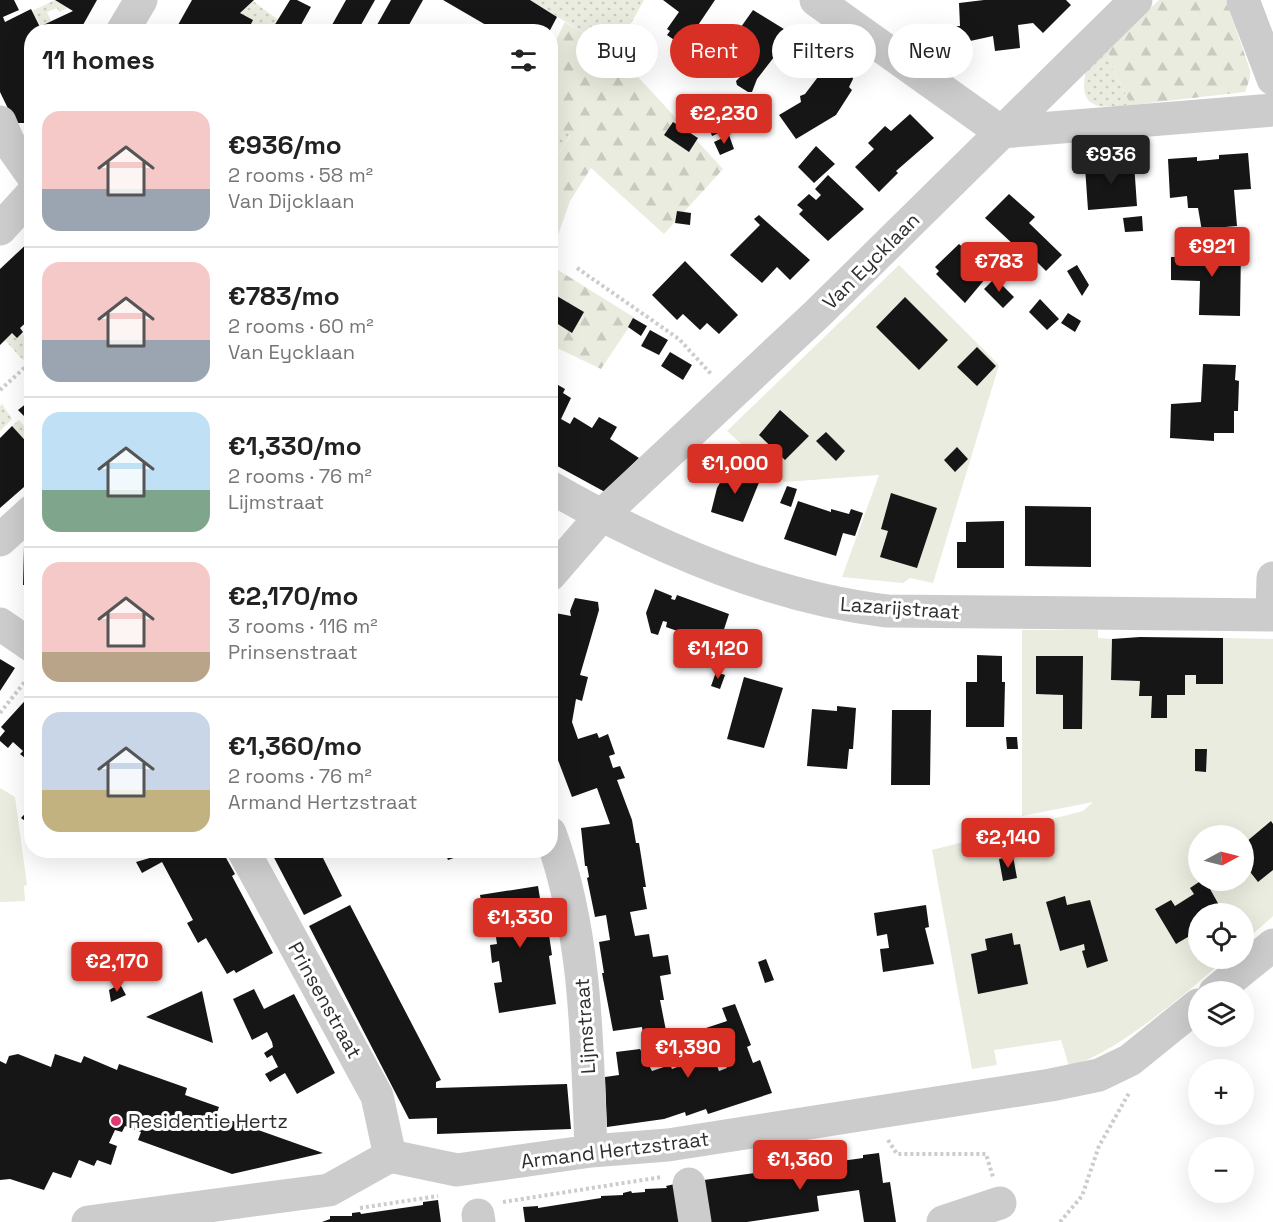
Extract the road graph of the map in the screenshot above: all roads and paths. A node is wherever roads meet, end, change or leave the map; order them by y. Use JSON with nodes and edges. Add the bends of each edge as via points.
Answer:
{"nodes":[{"id":1,"x":141,"y":0,"type":"edge"},
{"id":2,"x":816,"y":0,"type":"edge"},
{"id":3,"x":1136,"y":0,"type":"edge"},
{"id":4,"x":1243,"y":0,"type":"edge"},
{"id":5,"x":127,"y":24,"type":"edge"},
{"id":6,"x":1273,"y":79,"type":"edge"},
{"id":7,"x":1273,"y":110,"type":"edge"},
{"id":8,"x":0,"y":122,"type":"edge"},
{"id":9,"x":1001,"y":132,"type":"junction"},
{"id":10,"x":24,"y":164,"type":"edge"},
{"id":11,"x":24,"y":203,"type":"edge"},
{"id":12,"x":0,"y":229,"type":"edge"},
{"id":13,"x":577,"y":268,"type":"dead end"},
{"id":14,"x":24,"y":368,"type":"edge"},
{"id":15,"x":0,"y":390,"type":"edge"},
{"id":16,"x":730,"y":396,"type":"junction"},
{"id":17,"x":558,"y":492,"type":"edge"},
{"id":18,"x":601,"y":516,"type":"junction"},
{"id":19,"x":24,"y":518,"type":"edge"},
{"id":20,"x":0,"y":540,"type":"edge"},
{"id":21,"x":558,"y":566,"type":"edge"},
{"id":22,"x":1273,"y":578,"type":"edge"},
{"id":23,"x":1273,"y":615,"type":"edge"},
{"id":24,"x":0,"y":624,"type":"edge"},
{"id":25,"x":24,"y":640,"type":"edge"},
{"id":26,"x":24,"y":684,"type":"edge"},
{"id":27,"x":0,"y":713,"type":"edge"},
{"id":28,"x":558,"y":854,"type":"edge"},
{"id":29,"x":247,"y":858,"type":"edge"},
{"id":30,"x":1273,"y":945,"type":"edge"},
{"id":31,"x":1229,"y":981,"type":"edge"},
{"id":32,"x":1188,"y":1013,"type":"edge"},
{"id":33,"x":1130,"y":1060,"type":"junction"},
{"id":34,"x":888,"y":1139,"type":"dead end"},
{"id":35,"x":591,"y":1151,"type":"junction"},
{"id":36,"x":390,"y":1156,"type":"junction"},
{"id":37,"x":690,"y":1184,"type":"dead end"},
{"id":38,"x":1000,"y":1203,"type":"joint"},
{"id":39,"x":88,"y":1222,"type":"edge"},
{"id":40,"x":695,"y":1222,"type":"edge"},
{"id":41,"x":943,"y":1222,"type":"edge"},
{"id":42,"x":1060,"y":1222,"type":"edge"}],
"edges":[{"from":1,"to":5,"type":"street"},
{"from":2,"to":9,"type":"street"},
{"from":3,"to":9,"type":"street","name":"Van Eycklaan"},
{"from":4,"to":6,"type":"street"},
{"from":7,"to":9,"type":"street"},
{"from":8,"to":10,"type":"street"},
{"from":9,"to":16,"type":"street","name":"Van Eycklaan"},
{"from":11,"to":12,"type":"street"},
{"from":13,"to":16,"type":"path","via":[[679,339]]},
{"from":14,"to":15,"type":"path"},
{"from":16,"to":18,"type":"street","name":"Van Eycklaan"},
{"from":17,"to":18,"type":"street","name":"Lazarijstraat"},
{"from":18,"to":21,"type":"street","name":"Van Eycklaan"},
{"from":18,"to":23,"type":"street","name":"Lazarijstraat","via":[[649,539],[782,590],[837,605],[886,611]]},
{"from":19,"to":20,"type":"street"},
{"from":22,"to":23,"type":"street"},
{"from":24,"to":25,"type":"street"},
{"from":26,"to":27,"type":"path"},
{"from":28,"to":35,"type":"street","name":"Lijmstraat","via":[[566,876],[584,991]]},
{"from":29,"to":36,"type":"street","name":"Prinsenstraat","via":[[377,1096]]},
{"from":30,"to":31,"type":"street"},
{"from":32,"to":33,"type":"street","name":"Armand Hertzstraat"},
{"from":33,"to":35,"type":"street","name":"Armand Hertzstraat","via":[[1099,1075],[1051,1085],[668,1145]]},
{"from":33,"to":42,"type":"path","via":[[1132,1088],[1099,1146],[1082,1196]]},
{"from":34,"to":38,"type":"path","via":[[897,1154],[987,1154]]},
{"from":35,"to":36,"type":"street","name":"Armand Hertzstraat","via":[[457,1170]]},
{"from":36,"to":39,"type":"street","via":[[329,1190]]},
{"from":37,"to":40,"type":"street"},
{"from":38,"to":41,"type":"street"}]}
